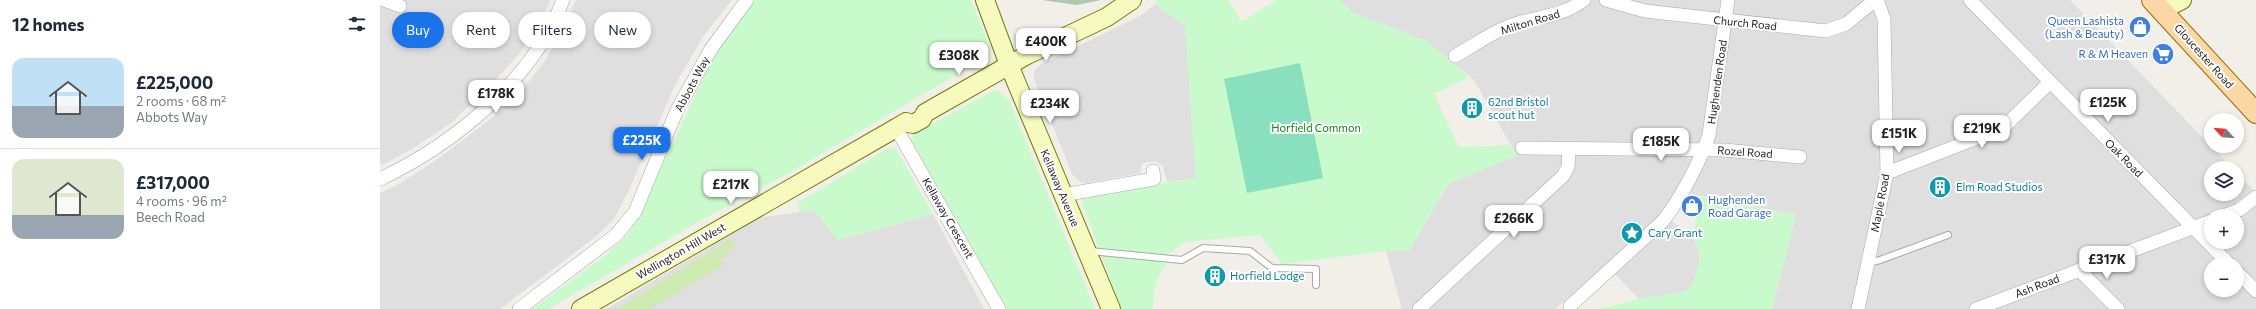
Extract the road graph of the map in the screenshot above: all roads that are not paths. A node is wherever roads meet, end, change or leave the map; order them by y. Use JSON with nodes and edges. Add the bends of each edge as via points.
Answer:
{"nodes":[{"id":1,"x":386,"y":0,"type":"edge"},
{"id":2,"x":562,"y":0,"type":"edge"},
{"id":3,"x":747,"y":0,"type":"edge"},
{"id":4,"x":985,"y":0,"type":"edge"},
{"id":5,"x":1132,"y":0,"type":"edge"},
{"id":6,"x":1584,"y":0,"type":"edge"},
{"id":7,"x":1606,"y":0,"type":"edge"},
{"id":8,"x":1728,"y":0,"type":"edge"},
{"id":9,"x":1876,"y":0,"type":"edge"},
{"id":10,"x":1970,"y":0,"type":"edge"},
{"id":11,"x":2182,"y":0,"type":"edge"},
{"id":12,"x":2157,"y":5,"type":"edge"},
{"id":13,"x":400,"y":6,"type":"dead end"},
{"id":14,"x":1725,"y":21,"type":"junction"},
{"id":15,"x":1455,"y":56,"type":"dead end"},
{"id":16,"x":1009,"y":65,"type":"junction"},
{"id":17,"x":2050,"y":82,"type":"junction"},
{"id":18,"x":2256,"y":113,"type":"edge"},
{"id":19,"x":901,"y":125,"type":"junction"},
{"id":20,"x":1522,"y":148,"type":"dead end"},
{"id":21,"x":1569,"y":149,"type":"junction"},
{"id":22,"x":1704,"y":150,"type":"junction"},
{"id":23,"x":1800,"y":157,"type":"dead end"},
{"id":24,"x":1153,"y":171,"type":"dead end"},
{"id":25,"x":1887,"y":173,"type":"junction"},
{"id":26,"x":380,"y":179,"type":"edge"},
{"id":27,"x":1063,"y":195,"type":"junction"},
{"id":28,"x":2256,"y":197,"type":"edge"},
{"id":29,"x":2240,"y":209,"type":"edge"},
{"id":30,"x":2204,"y":224,"type":"edge"},
{"id":31,"x":2193,"y":228,"type":"junction"},
{"id":32,"x":1948,"y":235,"type":"dead end"},
{"id":33,"x":1086,"y":251,"type":"junction"},
{"id":34,"x":2222,"y":257,"type":"edge"},
{"id":35,"x":1868,"y":263,"type":"junction"},
{"id":36,"x":2079,"y":270,"type":"junction"},
{"id":37,"x":2244,"y":279,"type":"edge"},
{"id":38,"x":1316,"y":285,"type":"dead end"},
{"id":39,"x":2256,"y":292,"type":"edge"},
{"id":40,"x":1570,"y":306,"type":"dead end"},
{"id":41,"x":519,"y":309,"type":"edge"},
{"id":42,"x":581,"y":309,"type":"edge"},
{"id":43,"x":999,"y":309,"type":"edge"},
{"id":44,"x":1111,"y":309,"type":"edge"},
{"id":45,"x":1419,"y":309,"type":"edge"},
{"id":46,"x":1858,"y":309,"type":"edge"},
{"id":47,"x":1976,"y":309,"type":"edge"},
{"id":48,"x":2118,"y":309,"type":"edge"}],
"edges":[{"from":1,"to":13,"type":"street"},
{"from":2,"to":26,"type":"street","via":[[552,24],[526,65],[498,95],[446,142]]},
{"from":3,"to":41,"type":"street","name":"Abbots Way","via":[[711,49],[677,110],[635,212],[616,235]]},
{"from":4,"to":16,"type":"street","name":"Kellaway Avenue"},
{"from":5,"to":16,"type":"street","name":"Wellington Hill West","via":[[1107,17]]},
{"from":6,"to":15,"type":"street","name":"Milton Road","via":[[1552,16],[1518,23],[1495,32]]},
{"from":7,"to":14,"type":"street","name":"Church Road","via":[[1645,11]]},
{"from":8,"to":14,"type":"street","name":"Hughenden Road"},
{"from":9,"to":14,"type":"street","name":"Church Road","via":[[1846,24],[1826,31]]},
{"from":9,"to":25,"type":"street","name":"Maple Road","via":[[1884,19]]},
{"from":10,"to":17,"type":"street","name":"Oak Road"},
{"from":11,"to":12,"type":"street"},
{"from":12,"to":18,"type":"main road","name":"Gloucester Road"},
{"from":14,"to":22,"type":"street","name":"Hughenden Road","via":[[1709,135]]},
{"from":16,"to":19,"type":"street","name":"Wellington Hill West","via":[[925,113],[917,110],[908,115]]},
{"from":16,"to":27,"type":"street","name":"Kellaway Avenue"},
{"from":17,"to":25,"type":"street","via":[[2003,128]]},
{"from":17,"to":31,"type":"street","name":"Oak Road"},
{"from":19,"to":42,"type":"street","name":"Wellington Hill West"},
{"from":19,"to":43,"type":"street","name":"Kellaway Crescent"},
{"from":20,"to":21,"type":"street","name":"Rozel Road"},
{"from":21,"to":22,"type":"street","name":"Rozel Road"},
{"from":21,"to":45,"type":"street","via":[[1568,167],[1563,176]]},
{"from":22,"to":23,"type":"street","name":"Rozel Road"},
{"from":22,"to":40,"type":"street","name":"Hughenden Road","via":[[1663,221]]},
{"from":24,"to":27,"type":"street","via":[[1154,179]]},
{"from":25,"to":35,"type":"street","name":"Maple Road"},
{"from":27,"to":33,"type":"street","name":"Kellaway Avenue"},
{"from":28,"to":29,"type":"street"},
{"from":30,"to":31,"type":"street","name":"Ash Road"},
{"from":31,"to":34,"type":"street","name":"Oak Road"},
{"from":31,"to":36,"type":"street","name":"Ash Road"},
{"from":32,"to":35,"type":"lane"},
{"from":33,"to":38,"type":"lane","via":[[1182,260],[1203,248],[1250,251],[1272,268],[1316,269]]},
{"from":33,"to":44,"type":"street","name":"Kellaway Avenue"},
{"from":35,"to":46,"type":"street","name":"Maple Road"},
{"from":36,"to":47,"type":"street","name":"Ash Road"},
{"from":36,"to":48,"type":"street"},
{"from":37,"to":39,"type":"street"}]}
